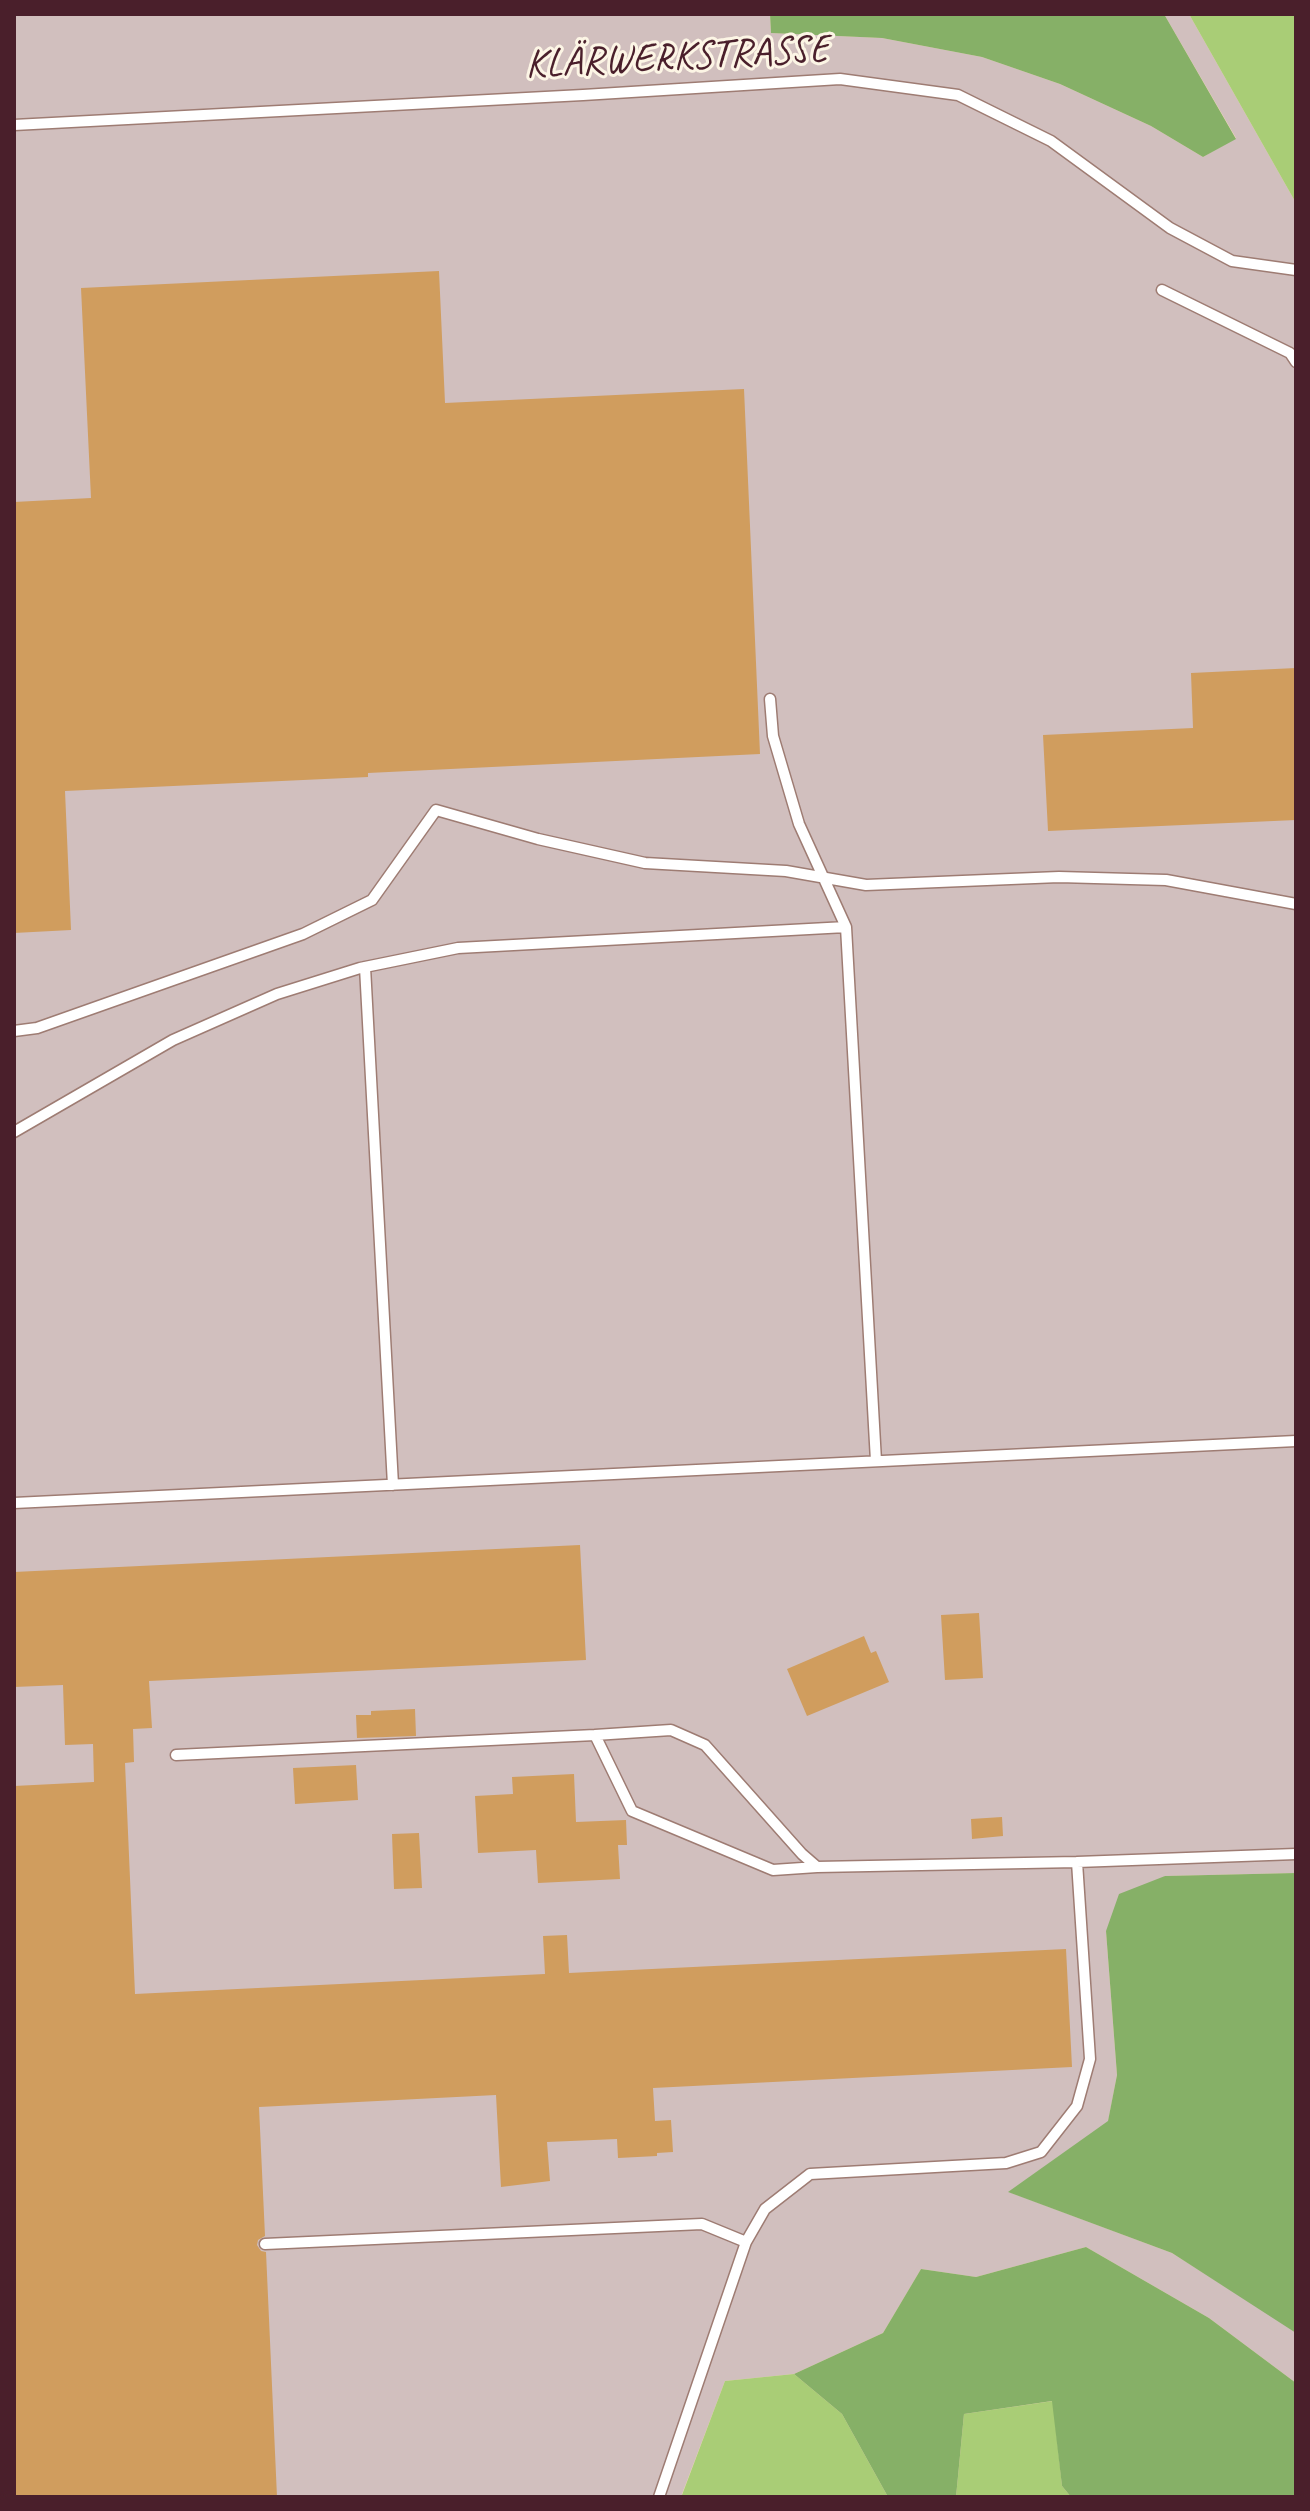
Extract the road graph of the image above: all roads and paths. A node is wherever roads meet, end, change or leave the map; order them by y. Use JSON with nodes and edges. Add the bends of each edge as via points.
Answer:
{"nodes":[{"id":1,"x":14,"y":125,"type":"edge"},
{"id":2,"x":1296,"y":270,"type":"edge"},
{"id":3,"x":1162,"y":290,"type":"dead end"},
{"id":4,"x":1296,"y":362,"type":"edge"},
{"id":5,"x":770,"y":699,"type":"dead end"},
{"id":6,"x":824,"y":877,"type":"junction"},
{"id":7,"x":1296,"y":904,"type":"edge"},
{"id":8,"x":846,"y":927,"type":"junction"},
{"id":9,"x":365,"y":967,"type":"junction"},
{"id":10,"x":14,"y":1031,"type":"edge"},
{"id":11,"x":14,"y":1132,"type":"edge"},
{"id":12,"x":1296,"y":1441,"type":"edge"},
{"id":13,"x":876,"y":1461,"type":"junction"},
{"id":14,"x":393,"y":1485,"type":"junction"},
{"id":15,"x":14,"y":1503,"type":"edge"},
{"id":16,"x":595,"y":1735,"type":"junction"},
{"id":17,"x":176,"y":1755,"type":"dead end"},
{"id":18,"x":1296,"y":1854,"type":"edge"},
{"id":19,"x":1077,"y":1862,"type":"junction"},
{"id":20,"x":817,"y":1867,"type":"junction"},
{"id":21,"x":746,"y":2242,"type":"junction"},
{"id":22,"x":265,"y":2244,"type":"dead end"},
{"id":23,"x":659,"y":2497,"type":"edge"}],
"edges":[{"from":1,"to":2,"type":"lane","name":"KLÄRWERKSTRASSE","via":[[840,79],[958,95],[1051,141],[1170,228],[1232,261]]},
{"from":3,"to":4,"type":"lane","via":[[1290,353]]},
{"from":5,"to":6,"type":"lane","via":[[781,765],[799,824]]},
{"from":6,"to":7,"type":"lane","via":[[866,885],[1059,877],[1166,880]]},
{"from":6,"to":8,"type":"lane"},
{"from":6,"to":10,"type":"lane","via":[[645,863],[436,810],[372,900],[303,934],[37,1028]]},
{"from":8,"to":9,"type":"lane","via":[[458,948]]},
{"from":8,"to":13,"type":"lane"},
{"from":9,"to":11,"type":"lane","via":[[277,994],[173,1040]]},
{"from":9,"to":14,"type":"lane"},
{"from":12,"to":13,"type":"lane"},
{"from":13,"to":14,"type":"lane"},
{"from":14,"to":15,"type":"lane"},
{"from":16,"to":17,"type":"lane"},
{"from":16,"to":20,"type":"lane","via":[[671,1730],[705,1745]]},
{"from":16,"to":20,"type":"lane","via":[[632,1811],[773,1870]]},
{"from":18,"to":19,"type":"lane"},
{"from":19,"to":20,"type":"lane"},
{"from":19,"to":21,"type":"lane","via":[[1090,2059],[1077,2106],[1041,2152],[1006,2163],[810,2174],[765,2209]]},
{"from":21,"to":22,"type":"lane","via":[[702,2224]]},
{"from":21,"to":23,"type":"lane"}]}
